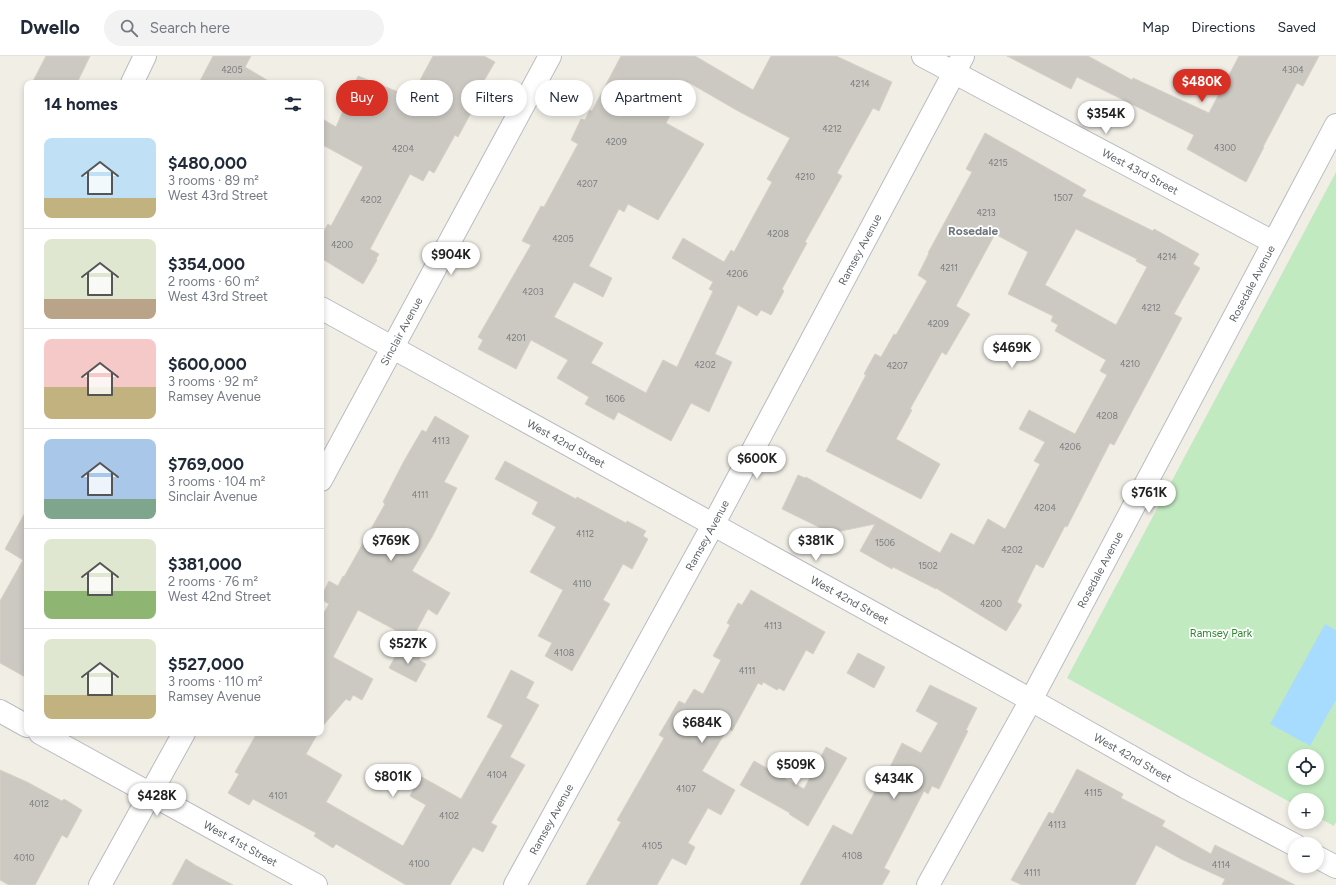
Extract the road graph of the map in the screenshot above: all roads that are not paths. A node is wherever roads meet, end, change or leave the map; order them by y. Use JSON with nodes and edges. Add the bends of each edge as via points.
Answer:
{"nodes":[{"id":1,"x":146,"y":56,"type":"edge"},
{"id":2,"x":550,"y":56,"type":"edge"},
{"id":3,"x":923,"y":56,"type":"edge"},
{"id":4,"x":959,"y":65,"type":"edge"},
{"id":5,"x":134,"y":80,"type":"edge"},
{"id":6,"x":1336,"y":125,"type":"edge"},
{"id":7,"x":1273,"y":242,"type":"junction"},
{"id":8,"x":324,"y":310,"type":"edge"},
{"id":9,"x":394,"y":347,"type":"junction"},
{"id":10,"x":324,"y":475,"type":"edge"},
{"id":11,"x":713,"y":525,"type":"junction"},
{"id":12,"x":1031,"y":700,"type":"junction"},
{"id":13,"x":0,"y":712,"type":"edge"},
{"id":14,"x":24,"y":724,"type":"edge"},
{"id":15,"x":45,"y":736,"type":"edge"},
{"id":16,"x":182,"y":736,"type":"edge"},
{"id":17,"x":151,"y":794,"type":"junction"},
{"id":18,"x":1288,"y":841,"type":"edge"},
{"id":19,"x":1324,"y":861,"type":"edge"},
{"id":20,"x":1336,"y":867,"type":"edge"},
{"id":21,"x":100,"y":885,"type":"edge"},
{"id":22,"x":316,"y":885,"type":"edge"},
{"id":23,"x":515,"y":885,"type":"edge"},
{"id":24,"x":928,"y":885,"type":"edge"}],
"edges":[{"from":1,"to":5,"type":"street"},
{"from":2,"to":9,"type":"street","name":"Sinclair Avenue"},
{"from":3,"to":4,"type":"street","name":"West 43rd Street"},
{"from":4,"to":7,"type":"street","name":"West 43rd Street"},
{"from":4,"to":11,"type":"street","name":"Ramsey Avenue"},
{"from":6,"to":7,"type":"street","name":"Rosedale Avenue"},
{"from":7,"to":12,"type":"street","name":"Rosedale Avenue"},
{"from":8,"to":9,"type":"street","name":"West 42nd Street"},
{"from":9,"to":10,"type":"street","name":"Sinclair Avenue"},
{"from":9,"to":11,"type":"street","name":"West 42nd Street"},
{"from":11,"to":12,"type":"street","name":"West 42nd Street"},
{"from":11,"to":23,"type":"street","name":"Ramsey Avenue"},
{"from":12,"to":18,"type":"street","name":"West 42nd Street","via":[[1185,787]]},
{"from":12,"to":24,"type":"street","name":"Rosedale Avenue"},
{"from":13,"to":14,"type":"street"},
{"from":15,"to":17,"type":"street","name":"West 41st Street"},
{"from":16,"to":17,"type":"street"},
{"from":17,"to":21,"type":"street"},
{"from":17,"to":22,"type":"street","name":"West 41st Street"},
{"from":19,"to":20,"type":"street"}]}
